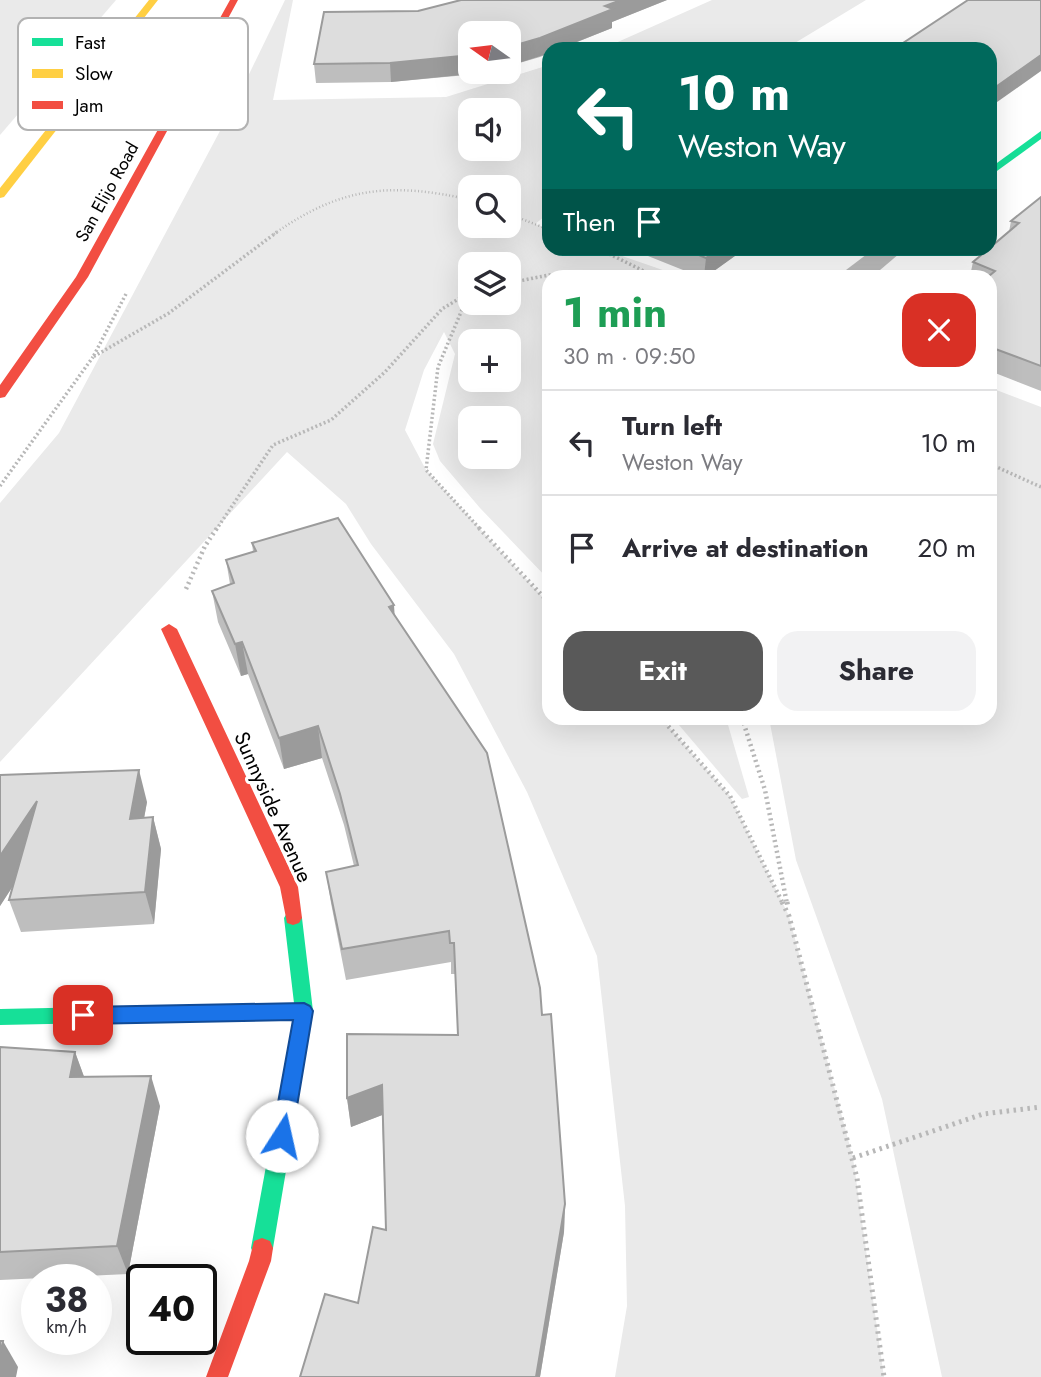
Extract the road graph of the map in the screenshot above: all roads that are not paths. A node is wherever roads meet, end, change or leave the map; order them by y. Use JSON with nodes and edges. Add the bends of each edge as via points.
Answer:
{"nodes":[{"id":1,"x":154,"y":0,"type":"edge"},
{"id":2,"x":234,"y":0,"type":"edge"},
{"id":3,"x":140,"y":18,"type":"edge"},
{"id":4,"x":224,"y":18,"type":"edge"},
{"id":5,"x":51,"y":130,"type":"edge"},
{"id":6,"x":163,"y":130,"type":"edge"},
{"id":7,"x":1041,"y":134,"type":"edge"},
{"id":8,"x":997,"y":168,"type":"edge"},
{"id":9,"x":0,"y":195,"type":"edge"},
{"id":10,"x":882,"y":256,"type":"edge"},
{"id":11,"x":864,"y":270,"type":"edge"},
{"id":12,"x":0,"y":394,"type":"edge"},
{"id":13,"x":169,"y":629,"type":"road end"},
{"id":14,"x":304,"y":1011,"type":"junction"},
{"id":15,"x":0,"y":1017,"type":"edge"},
{"id":16,"x":217,"y":1377,"type":"edge"}],
"edges":[{"from":1,"to":3,"type":"main road"},
{"from":2,"to":4,"type":"main road","name":"San Elijo Road"},
{"from":5,"to":9,"type":"main road"},
{"from":6,"to":12,"type":"main road","name":"San Elijo Road","via":[[82,277]]},
{"from":7,"to":8,"type":"main road"},
{"from":10,"to":11,"type":"street"},
{"from":13,"to":14,"type":"main road","name":"Sunnyside Avenue","via":[[289,887]]},
{"from":14,"to":15,"type":"main road"},
{"from":14,"to":16,"type":"main road","name":"Sunnyside Avenue","via":[[261,1262]]}]}
